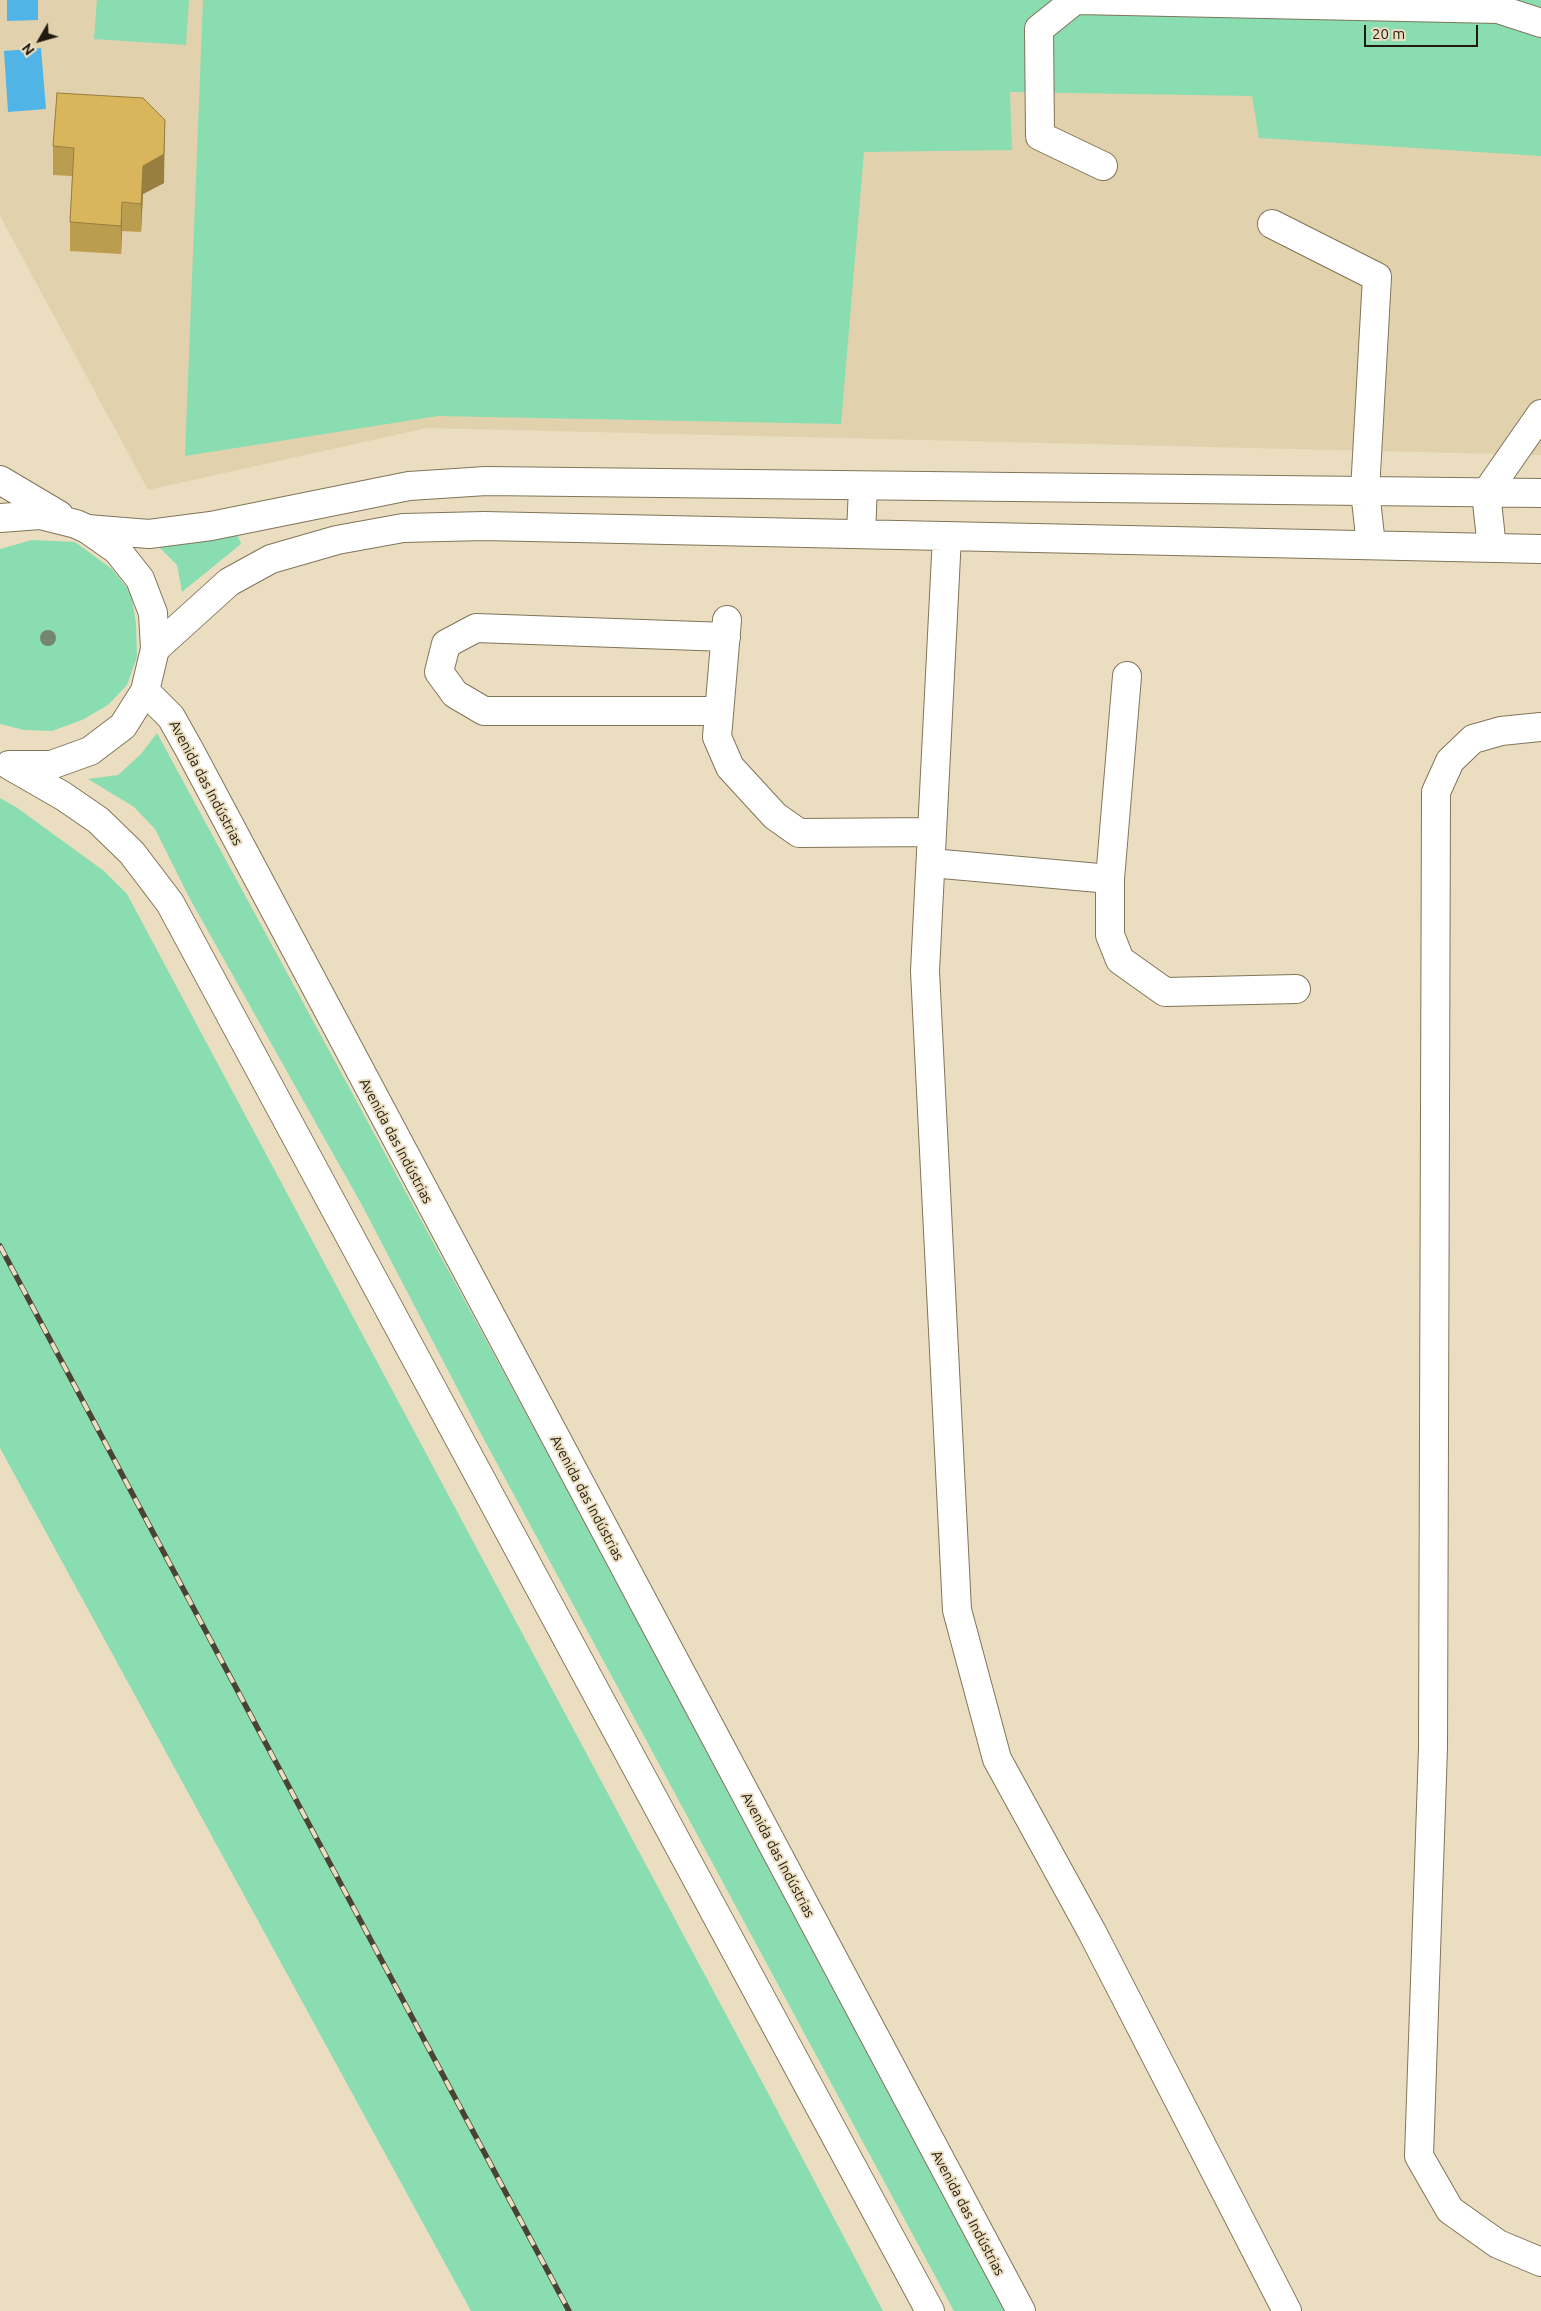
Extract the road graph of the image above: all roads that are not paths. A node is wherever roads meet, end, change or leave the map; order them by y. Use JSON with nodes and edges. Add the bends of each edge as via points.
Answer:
{"nodes":[{"id":1,"x":1076,"y":0,"type":"edge"},
{"id":2,"x":1541,"y":22,"type":"edge"},
{"id":3,"x":1103,"y":166,"type":"dead end"},
{"id":4,"x":1272,"y":224,"type":"dead end"},
{"id":5,"x":1541,"y":414,"type":"edge"},
{"id":6,"x":0,"y":480,"type":"edge"},
{"id":7,"x":864,"y":486,"type":"junction"},
{"id":8,"x":1365,"y":491,"type":"junction"},
{"id":9,"x":1486,"y":493,"type":"junction"},
{"id":10,"x":1541,"y":493,"type":"edge"},
{"id":11,"x":0,"y":518,"type":"edge"},
{"id":12,"x":82,"y":526,"type":"junction"},
{"id":13,"x":862,"y":534,"type":"junction"},
{"id":14,"x":947,"y":536,"type":"junction"},
{"id":15,"x":1371,"y":545,"type":"junction"},
{"id":16,"x":1492,"y":548,"type":"junction"},
{"id":17,"x":1541,"y":549,"type":"edge"},
{"id":18,"x":155,"y":649,"type":"junction"},
{"id":19,"x":1127,"y":676,"type":"dead end"},
{"id":20,"x":146,"y":691,"type":"junction"},
{"id":21,"x":720,"y":711,"type":"junction"},
{"id":22,"x":1541,"y":726,"type":"edge"},
{"id":23,"x":4,"y":764,"type":"edge"},
{"id":24,"x":932,"y":832,"type":"junction"},
{"id":25,"x":931,"y":863,"type":"junction"},
{"id":26,"x":1110,"y":879,"type":"junction"},
{"id":27,"x":1296,"y":988,"type":"dead end"},
{"id":28,"x":1541,"y":2262,"type":"edge"},
{"id":29,"x":930,"y":2311,"type":"edge"},
{"id":30,"x":1021,"y":2311,"type":"edge"},
{"id":31,"x":1287,"y":2311,"type":"edge"}],
"edges":[{"from":1,"to":2,"type":"main road","via":[[1498,10]]},
{"from":1,"to":3,"type":"main road","via":[[1039,30],[1040,136]]},
{"from":4,"to":8,"type":"main road","via":[[1378,278]]},
{"from":5,"to":9,"type":"main road"},
{"from":6,"to":12,"type":"main road"},
{"from":7,"to":8,"type":"main road"},
{"from":7,"to":12,"type":"main road","via":[[486,481],[409,486],[210,526],[158,533]]},
{"from":7,"to":13,"type":"main road"},
{"from":8,"to":9,"type":"main road"},
{"from":8,"to":15,"type":"main road"},
{"from":9,"to":10,"type":"main road"},
{"from":9,"to":16,"type":"main road"},
{"from":11,"to":12,"type":"main road","via":[[40,515]]},
{"from":12,"to":18,"type":"main road","via":[[117,550],[140,579],[152,613]]},
{"from":13,"to":14,"type":"main road"},
{"from":13,"to":18,"type":"main road","via":[[484,526],[403,528],[337,540],[271,559],[229,582]]},
{"from":14,"to":15,"type":"main road"},
{"from":14,"to":24,"type":"main road"},
{"from":15,"to":16,"type":"main road"},
{"from":16,"to":17,"type":"main road"},
{"from":18,"to":20,"type":"main road"},
{"from":19,"to":26,"type":"main road"},
{"from":20,"to":23,"type":"main road","via":[[123,726],[90,751],[51,765]]},
{"from":20,"to":30,"type":"main road","name":"Avenida das Indústrias","via":[[171,717],[189,749]]},
{"from":21,"to":21,"type":"main road","via":[[484,711],[455,694],[439,672],[446,644],[476,628],[726,628]]},
{"from":21,"to":24,"type":"main road","via":[[717,737],[730,767],[775,816],[798,832]]},
{"from":22,"to":28,"type":"main road","via":[[1501,731],[1473,739],[1450,761],[1436,792],[1433,1738],[1419,2156],[1450,2210],[1498,2244]]},
{"from":23,"to":29,"type":"main road","via":[[63,796],[98,820],[132,853],[170,903]]},
{"from":24,"to":25,"type":"main road"},
{"from":25,"to":26,"type":"main road"},
{"from":25,"to":31,"type":"main road","via":[[925,971],[957,1610],[997,1759],[1092,1932]]},
{"from":26,"to":27,"type":"main road","via":[[1110,935],[1120,960],[1165,992]]}]}
